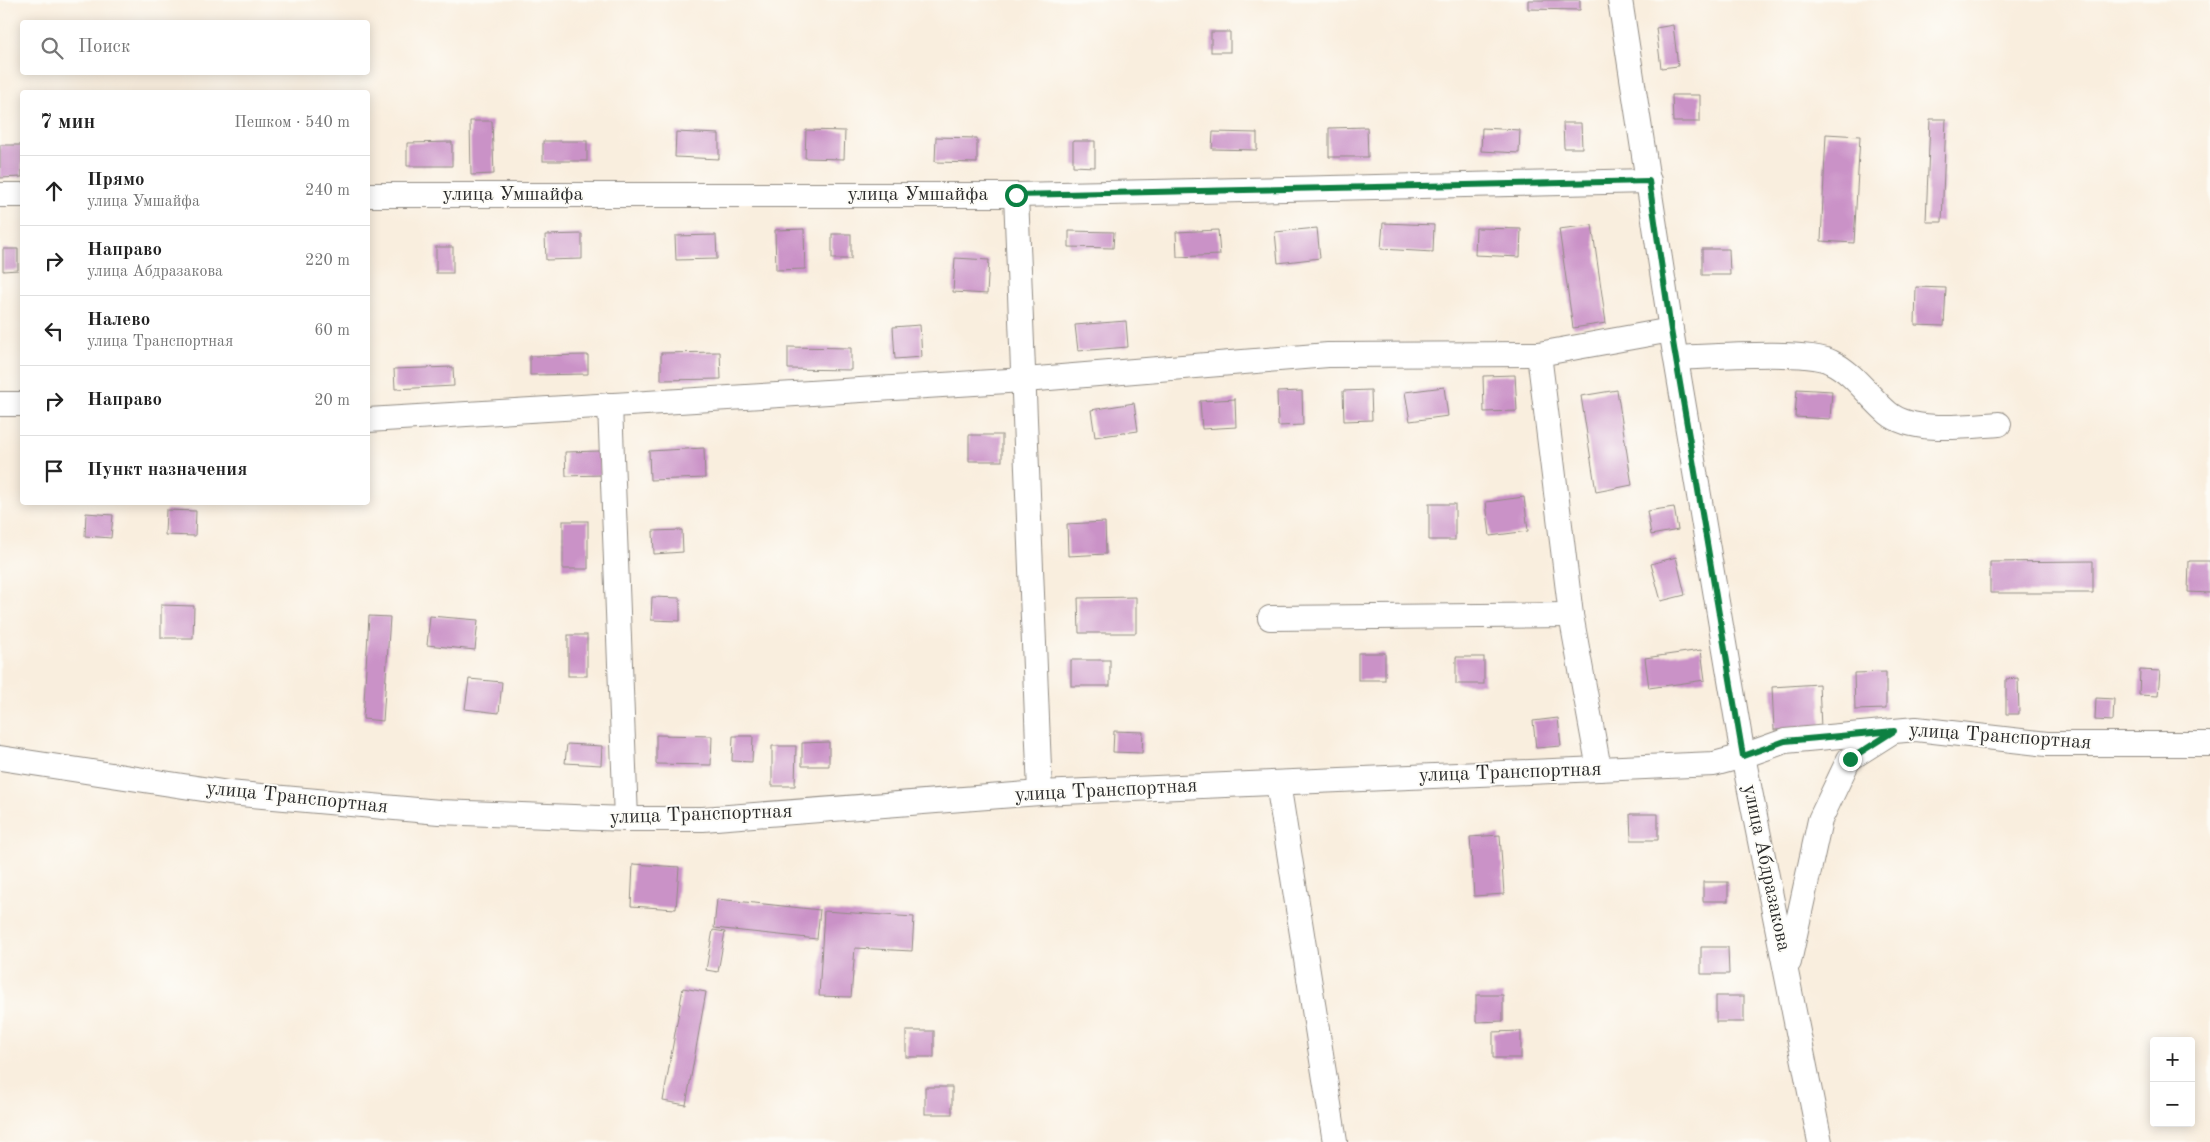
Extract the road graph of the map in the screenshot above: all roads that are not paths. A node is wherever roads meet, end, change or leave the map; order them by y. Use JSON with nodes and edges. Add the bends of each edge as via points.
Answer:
{"nodes":[{"id":1,"x":1620,"y":0,"type":"edge"},
{"id":2,"x":1649,"y":181,"type":"junction"},
{"id":3,"x":0,"y":195,"type":"edge"},
{"id":4,"x":20,"y":195,"type":"edge"},
{"id":5,"x":370,"y":195,"type":"edge"},
{"id":6,"x":1016,"y":195,"type":"junction"},
{"id":7,"x":1671,"y":330,"type":"junction"},
{"id":8,"x":1539,"y":354,"type":"junction"},
{"id":9,"x":1676,"y":358,"type":"junction"},
{"id":10,"x":1025,"y":380,"type":"junction"},
{"id":11,"x":0,"y":404,"type":"edge"},
{"id":12,"x":20,"y":404,"type":"edge"},
{"id":13,"x":610,"y":405,"type":"junction"},
{"id":14,"x":370,"y":420,"type":"edge"},
{"id":15,"x":1999,"y":424,"type":"dead end"},
{"id":16,"x":1571,"y":615,"type":"junction"},
{"id":17,"x":1270,"y":618,"type":"dead end"},
{"id":18,"x":1894,"y":731,"type":"junction"},
{"id":19,"x":2210,"y":744,"type":"edge"},
{"id":20,"x":1743,"y":756,"type":"junction"},
{"id":21,"x":0,"y":758,"type":"edge"},
{"id":22,"x":1599,"y":769,"type":"junction"},
{"id":23,"x":1278,"y":783,"type":"junction"},
{"id":24,"x":1040,"y":793,"type":"junction"},
{"id":25,"x":626,"y":819,"type":"junction"},
{"id":26,"x":1787,"y":972,"type":"junction"},
{"id":27,"x":1334,"y":1142,"type":"edge"},
{"id":28,"x":1820,"y":1142,"type":"edge"}],
"edges":[{"from":1,"to":2,"type":"street","name":"улица Абдразакова"},
{"from":2,"to":6,"type":"street","name":"улица Умшайфа"},
{"from":2,"to":7,"type":"street","name":"улица Абдразакова"},
{"from":3,"to":4,"type":"street"},
{"from":5,"to":6,"type":"street","name":"улица Умшайфа"},
{"from":6,"to":10,"type":"street"},
{"from":7,"to":8,"type":"street"},
{"from":7,"to":9,"type":"street","name":"улица Абдразакова"},
{"from":8,"to":10,"type":"street","via":[[1328,355]]},
{"from":8,"to":16,"type":"street"},
{"from":9,"to":15,"type":"street","via":[[1803,356],[1831,361],[1889,414],[1921,427]]},
{"from":9,"to":20,"type":"street","name":"улица Абдразакова"},
{"from":10,"to":13,"type":"street"},
{"from":10,"to":24,"type":"street"},
{"from":11,"to":12,"type":"street"},
{"from":13,"to":14,"type":"street"},
{"from":13,"to":25,"type":"street"},
{"from":16,"to":17,"type":"street"},
{"from":16,"to":22,"type":"street"},
{"from":18,"to":19,"type":"street","name":"улица Транспортная","via":[[1916,729],[2047,744]]},
{"from":18,"to":20,"type":"street","name":"улица Транспортная","via":[[1785,741]]},
{"from":18,"to":26,"type":"street","via":[[1850,759],[1820,820]]},
{"from":20,"to":22,"type":"street","name":"улица Транспортная","via":[[1714,764]]},
{"from":20,"to":26,"type":"street","name":"улица Абдразакова"},
{"from":21,"to":25,"type":"street","name":"улица Транспортная","via":[[229,793],[439,812]]},
{"from":22,"to":23,"type":"street","name":"улица Транспортная"},
{"from":23,"to":24,"type":"street","name":"улица Транспортная"},
{"from":23,"to":27,"type":"street"},
{"from":24,"to":25,"type":"street","name":"улица Транспортная","via":[[703,819]]},
{"from":26,"to":28,"type":"street","name":"улица Абдразакова"}]}
